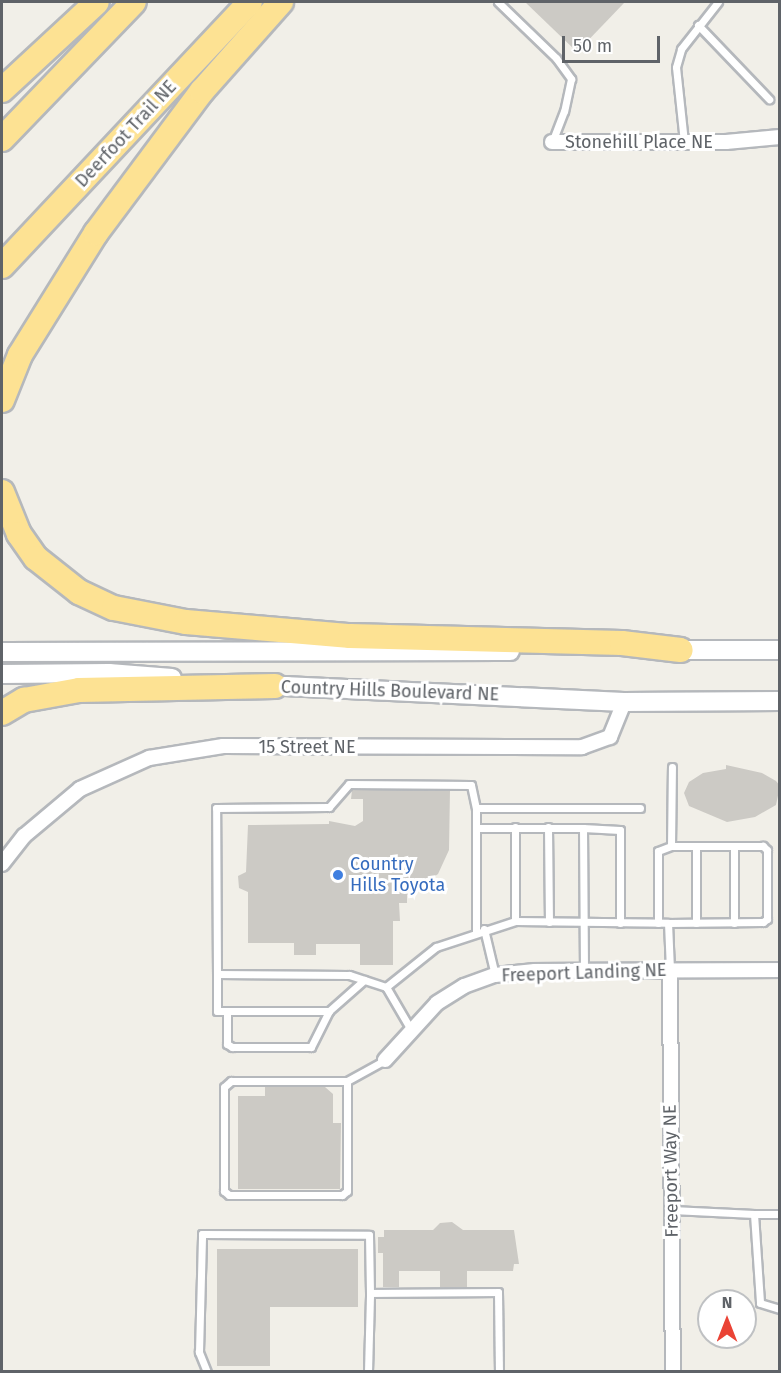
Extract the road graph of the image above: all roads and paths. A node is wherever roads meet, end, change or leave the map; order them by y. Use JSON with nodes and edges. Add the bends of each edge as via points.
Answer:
{"nodes":[{"id":1,"x":97,"y":2,"type":"edge"},
{"id":2,"x":134,"y":2,"type":"edge"},
{"id":3,"x":250,"y":2,"type":"edge"},
{"id":4,"x":281,"y":2,"type":"edge"},
{"id":5,"x":498,"y":2,"type":"edge"},
{"id":6,"x":718,"y":2,"type":"edge"},
{"id":7,"x":698,"y":25,"type":"junction"},
{"id":8,"x":2,"y":90,"type":"edge"},
{"id":9,"x":769,"y":99,"type":"dead end"},
{"id":10,"x":780,"y":137,"type":"edge"},
{"id":11,"x":2,"y":139,"type":"edge"},
{"id":12,"x":552,"y":142,"type":"joint"},
{"id":13,"x":684,"y":142,"type":"junction"},
{"id":14,"x":726,"y":142,"type":"junction"},
{"id":15,"x":780,"y":147,"type":"edge"},
{"id":16,"x":2,"y":266,"type":"edge"},
{"id":17,"x":2,"y":400,"type":"edge"},
{"id":18,"x":2,"y":492,"type":"edge"},
{"id":19,"x":681,"y":650,"type":"junction"},
{"id":20,"x":780,"y":650,"type":"edge"},
{"id":21,"x":2,"y":652,"type":"edge"},
{"id":22,"x":2,"y":674,"type":"edge"},
{"id":23,"x":275,"y":686,"type":"junction"},
{"id":24,"x":780,"y":701,"type":"edge"},
{"id":25,"x":624,"y":702,"type":"junction"},
{"id":26,"x":2,"y":713,"type":"edge"},
{"id":27,"x":672,"y":767,"type":"dead end"},
{"id":28,"x":476,"y":808,"type":"junction"},
{"id":29,"x":640,"y":808,"type":"dead end"},
{"id":30,"x":515,"y":827,"type":"junction"},
{"id":31,"x":548,"y":827,"type":"junction"},
{"id":32,"x":476,"y":828,"type":"junction"},
{"id":33,"x":583,"y":828,"type":"junction"},
{"id":34,"x":671,"y":846,"type":"junction"},
{"id":35,"x":696,"y":846,"type":"junction"},
{"id":36,"x":734,"y":846,"type":"junction"},
{"id":37,"x":2,"y":864,"type":"edge"},
{"id":38,"x":515,"y":921,"type":"junction"},
{"id":39,"x":549,"y":922,"type":"junction"},
{"id":40,"x":584,"y":922,"type":"junction"},
{"id":41,"x":620,"y":922,"type":"junction"},
{"id":42,"x":658,"y":923,"type":"junction"},
{"id":43,"x":668,"y":923,"type":"junction"},
{"id":44,"x":696,"y":923,"type":"junction"},
{"id":45,"x":734,"y":923,"type":"junction"},
{"id":46,"x":480,"y":931,"type":"junction"},
{"id":47,"x":584,"y":970,"type":"junction"},
{"id":48,"x":670,"y":970,"type":"junction"},
{"id":49,"x":780,"y":970,"type":"edge"},
{"id":50,"x":217,"y":974,"type":"junction"},
{"id":51,"x":495,"y":975,"type":"junction"},
{"id":52,"x":364,"y":980,"type":"junction"},
{"id":53,"x":386,"y":987,"type":"junction"},
{"id":54,"x":226,"y":1011,"type":"junction"},
{"id":55,"x":329,"y":1011,"type":"junction"},
{"id":56,"x":410,"y":1028,"type":"junction"},
{"id":57,"x":385,"y":1060,"type":"joint"},
{"id":58,"x":347,"y":1081,"type":"junction"},
{"id":59,"x":672,"y":1210,"type":"junction"},
{"id":60,"x":754,"y":1214,"type":"junction"},
{"id":61,"x":780,"y":1214,"type":"edge"},
{"id":62,"x":370,"y":1293,"type":"junction"},
{"id":63,"x":780,"y":1309,"type":"edge"},
{"id":64,"x":207,"y":1371,"type":"edge"},
{"id":65,"x":368,"y":1371,"type":"edge"},
{"id":66,"x":499,"y":1371,"type":"edge"},
{"id":67,"x":673,"y":1371,"type":"edge"}],
"edges":[{"from":1,"to":8,"type":"highway"},
{"from":2,"to":11,"type":"highway"},
{"from":3,"to":16,"type":"highway","name":"Deerfoot Trail NE"},
{"from":4,"to":17,"type":"highway","via":[[202,91],[96,233],[20,355]]},
{"from":5,"to":12,"type":"lane","via":[[556,58],[571,79]]},
{"from":6,"to":7,"type":"lane"},
{"from":7,"to":9,"type":"lane"},
{"from":7,"to":13,"type":"lane","via":[[681,49],[676,67]]},
{"from":10,"to":14,"type":"street","name":"Stonehill Place NE"},
{"from":12,"to":13,"type":"street","name":"Stonehill Place NE"},
{"from":13,"to":14,"type":"street","name":"Stonehill Place NE"},
{"from":14,"to":15,"type":"street","name":"Stonehill Place NE"},
{"from":18,"to":19,"type":"highway","via":[[19,534],[36,558],[79,592],[114,608],[186,622],[350,636],[622,643]]},
{"from":19,"to":20,"type":"main road","name":"Country Hills Boulevard NE"},
{"from":19,"to":21,"type":"main road","name":"Country Hills Boulevard NE"},
{"from":22,"to":23,"type":"main road","name":"Country Hills Boulevard NE","via":[[109,673]]},
{"from":23,"to":25,"type":"main road","name":"Country Hills Boulevard NE"},
{"from":23,"to":26,"type":"highway","via":[[79,690],[24,700]]},
{"from":24,"to":25,"type":"main road","name":"Country Hills Boulevard NE"},
{"from":25,"to":37,"type":"street","name":"15 Street NE","via":[[610,737],[582,747],[223,746],[149,758],[80,789],[24,836]]},
{"from":27,"to":34,"type":"lane"},
{"from":28,"to":29,"type":"lane"},
{"from":28,"to":32,"type":"lane"},
{"from":28,"to":50,"type":"lane","via":[[471,785],[349,784],[329,807],[216,808]]},
{"from":30,"to":31,"type":"lane"},
{"from":30,"to":32,"type":"lane"},
{"from":30,"to":38,"type":"lane"},
{"from":31,"to":33,"type":"lane"},
{"from":31,"to":39,"type":"lane"},
{"from":32,"to":46,"type":"lane"},
{"from":33,"to":40,"type":"lane"},
{"from":33,"to":41,"type":"lane","via":[[620,830]]},
{"from":34,"to":35,"type":"lane"},
{"from":34,"to":42,"type":"lane","via":[[658,851]]},
{"from":35,"to":36,"type":"lane"},
{"from":35,"to":44,"type":"lane"},
{"from":36,"to":45,"type":"lane"},
{"from":36,"to":45,"type":"lane","via":[[763,846],[767,850],[767,919]]},
{"from":38,"to":39,"type":"lane"},
{"from":38,"to":46,"type":"lane"},
{"from":39,"to":40,"type":"lane"},
{"from":40,"to":41,"type":"lane"},
{"from":40,"to":47,"type":"lane"},
{"from":41,"to":42,"type":"lane"},
{"from":42,"to":43,"type":"lane"},
{"from":43,"to":44,"type":"lane"},
{"from":43,"to":48,"type":"lane"},
{"from":44,"to":45,"type":"lane"},
{"from":46,"to":51,"type":"lane"},
{"from":46,"to":53,"type":"lane","via":[[436,947]]},
{"from":47,"to":48,"type":"street","name":"Freeport Landing NE"},
{"from":47,"to":51,"type":"street","name":"Freeport Landing NE"},
{"from":48,"to":49,"type":"street","name":"Freeport Landing NE"},
{"from":48,"to":59,"type":"street","name":"Freeport Way NE"},
{"from":50,"to":52,"type":"lane","via":[[349,975]]},
{"from":50,"to":54,"type":"lane","via":[[217,1011]]},
{"from":51,"to":56,"type":"street","name":"Freeport Landing NE","via":[[464,986],[436,1003]]},
{"from":52,"to":53,"type":"lane"},
{"from":52,"to":55,"type":"lane"},
{"from":53,"to":56,"type":"lane"},
{"from":54,"to":55,"type":"lane"},
{"from":54,"to":55,"type":"lane","via":[[227,1044],[232,1047],[311,1047]]},
{"from":56,"to":57,"type":"street","name":"Freeport Landing NE"},
{"from":57,"to":58,"type":"lane"},
{"from":58,"to":58,"type":"lane","via":[[347,1191],[342,1195],[229,1195],[225,1191],[225,1087],[231,1081]]},
{"from":59,"to":60,"type":"lane"},
{"from":59,"to":67,"type":"street","name":"Freeport Way NE"},
{"from":60,"to":61,"type":"lane"},
{"from":60,"to":63,"type":"lane","via":[[760,1303]]},
{"from":62,"to":64,"type":"lane","via":[[369,1235],[202,1234],[199,1352]]},
{"from":62,"to":65,"type":"lane"},
{"from":62,"to":66,"type":"lane","via":[[498,1292]]}]}
